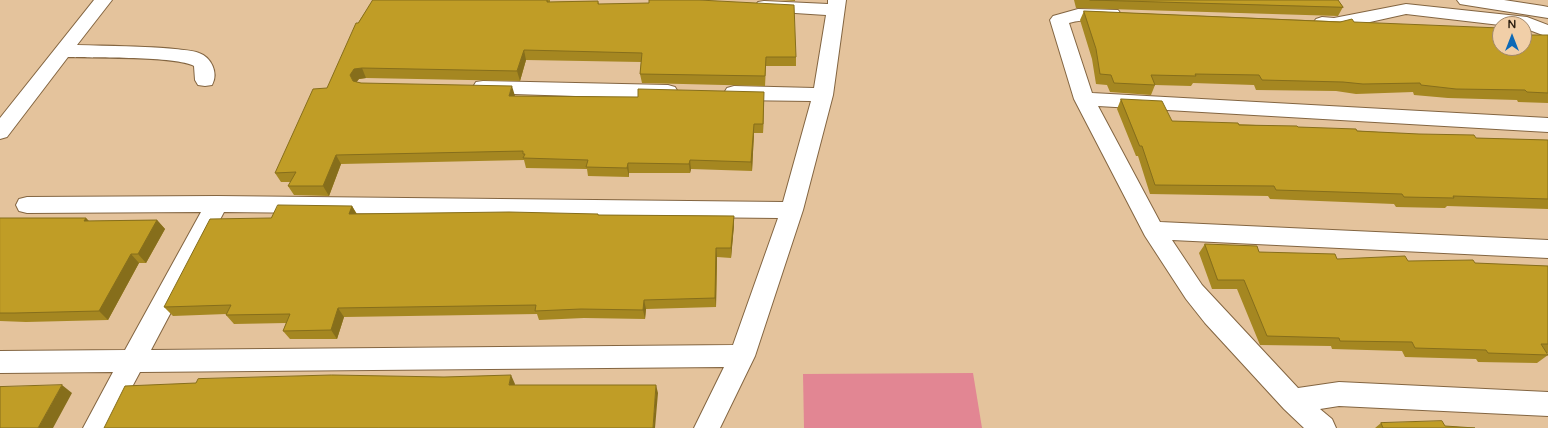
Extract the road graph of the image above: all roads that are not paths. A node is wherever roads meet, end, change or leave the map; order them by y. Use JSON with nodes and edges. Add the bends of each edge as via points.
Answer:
{"nodes":[{"id":1,"x":103,"y":0,"type":"edge"},
{"id":2,"x":1466,"y":0,"type":"edge"},
{"id":3,"x":750,"y":5,"type":"edge"},
{"id":4,"x":836,"y":5,"type":"edge"},
{"id":5,"x":1541,"y":8,"type":"edge"},
{"id":6,"x":1128,"y":14,"type":"edge"},
{"id":7,"x":1303,"y":22,"type":"edge"},
{"id":8,"x":1548,"y":31,"type":"edge"},
{"id":9,"x":63,"y":51,"type":"junction"},
{"id":10,"x":205,"y":80,"type":"dead end"},
{"id":11,"x":468,"y":87,"type":"edge"},
{"id":12,"x":689,"y":92,"type":"edge"},
{"id":13,"x":713,"y":93,"type":"edge"},
{"id":14,"x":823,"y":96,"type":"junction"},
{"id":15,"x":1084,"y":99,"type":"junction"},
{"id":16,"x":1548,"y":125,"type":"edge"},
{"id":17,"x":0,"y":132,"type":"edge"},
{"id":18,"x":217,"y":204,"type":"junction"},
{"id":19,"x":27,"y":205,"type":"dead end"},
{"id":20,"x":792,"y":210,"type":"junction"},
{"id":21,"x":1153,"y":230,"type":"junction"},
{"id":22,"x":1548,"y":249,"type":"edge"},
{"id":23,"x":742,"y":356,"type":"junction"},
{"id":24,"x":130,"y":361,"type":"junction"},
{"id":25,"x":0,"y":362,"type":"edge"},
{"id":26,"x":1294,"y":401,"type":"junction"},
{"id":27,"x":1548,"y":404,"type":"edge"},
{"id":28,"x":96,"y":428,"type":"edge"},
{"id":29,"x":707,"y":428,"type":"edge"},
{"id":30,"x":1323,"y":428,"type":"edge"}],
"edges":[{"from":1,"to":9,"type":"street"},
{"from":2,"to":5,"type":"street"},
{"from":3,"to":4,"type":"street"},
{"from":4,"to":14,"type":"street"},
{"from":6,"to":15,"type":"street","via":[[1078,14],[1059,20]]},
{"from":7,"to":8,"type":"street","via":[[1334,24],[1406,9],[1527,23]]},
{"from":9,"to":10,"type":"street","via":[[193,57],[203,63]]},
{"from":9,"to":17,"type":"street"},
{"from":11,"to":12,"type":"street"},
{"from":13,"to":14,"type":"street"},
{"from":14,"to":20,"type":"street"},
{"from":15,"to":16,"type":"street"},
{"from":15,"to":21,"type":"street"},
{"from":18,"to":19,"type":"street"},
{"from":18,"to":20,"type":"street"},
{"from":18,"to":24,"type":"street"},
{"from":20,"to":23,"type":"street"},
{"from":21,"to":22,"type":"street"},
{"from":21,"to":26,"type":"street","via":[[1194,292]]},
{"from":23,"to":24,"type":"street"},
{"from":23,"to":29,"type":"street"},
{"from":24,"to":25,"type":"street"},
{"from":24,"to":28,"type":"street"},
{"from":26,"to":27,"type":"street","via":[[1339,394]]},
{"from":26,"to":30,"type":"street"}]}
